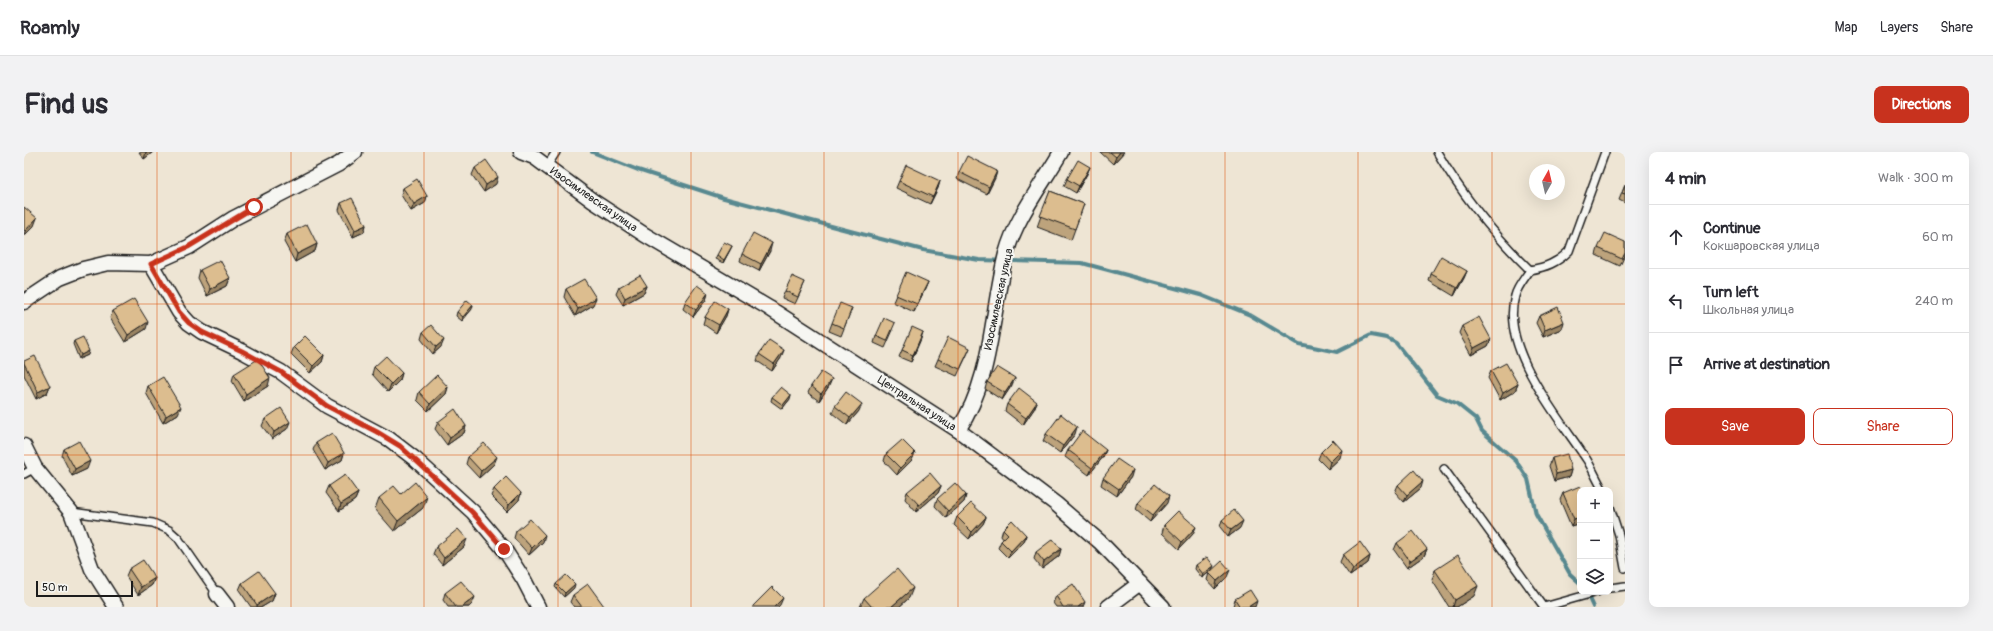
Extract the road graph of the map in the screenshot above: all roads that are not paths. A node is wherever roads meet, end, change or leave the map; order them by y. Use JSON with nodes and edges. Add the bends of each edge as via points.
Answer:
{"nodes":[{"id":1,"x":355,"y":152,"type":"edge"},
{"id":2,"x":521,"y":152,"type":"edge"},
{"id":3,"x":556,"y":152,"type":"edge"},
{"id":4,"x":1060,"y":152,"type":"edge"},
{"id":5,"x":1437,"y":152,"type":"edge"},
{"id":6,"x":1605,"y":152,"type":"edge"},
{"id":7,"x":547,"y":166,"type":"junction"},
{"id":8,"x":645,"y":235,"type":"joint"},
{"id":9,"x":151,"y":264,"type":"junction"},
{"id":10,"x":1530,"y":270,"type":"junction"},
{"id":11,"x":24,"y":302,"type":"edge"},
{"id":12,"x":958,"y":430,"type":"junction"},
{"id":13,"x":24,"y":446,"type":"edge"},
{"id":14,"x":1444,"y":470,"type":"dead end"},
{"id":15,"x":30,"y":471,"type":"edge"},
{"id":16,"x":1601,"y":487,"type":"edge"},
{"id":17,"x":71,"y":512,"type":"junction"},
{"id":18,"x":1613,"y":516,"type":"edge"},
{"id":19,"x":1625,"y":568,"type":"edge"},
{"id":20,"x":1140,"y":583,"type":"junction"},
{"id":21,"x":1625,"y":586,"type":"edge"},
{"id":22,"x":1613,"y":588,"type":"edge"},
{"id":23,"x":217,"y":594,"type":"joint"},
{"id":24,"x":1586,"y":595,"type":"edge"},
{"id":25,"x":116,"y":607,"type":"edge"},
{"id":26,"x":227,"y":607,"type":"edge"},
{"id":27,"x":538,"y":607,"type":"edge"},
{"id":28,"x":1108,"y":607,"type":"edge"},
{"id":29,"x":1163,"y":607,"type":"edge"},
{"id":30,"x":1544,"y":607,"type":"edge"}],
"edges":[{"from":1,"to":9,"type":"street","via":[[339,164],[234,218],[188,247]]},
{"from":2,"to":7,"type":"street","name":"Изосимлевская улица"},
{"from":3,"to":7,"type":"lane"},
{"from":4,"to":12,"type":"street","name":"Изосимлевская улица","via":[[1024,213],[1006,253],[981,379],[968,416]]},
{"from":5,"to":10,"type":"lane","via":[[1454,181],[1500,241]]},
{"from":6,"to":10,"type":"lane","via":[[1569,252],[1558,262]]},
{"from":7,"to":8,"type":"street","name":"Изосимлевская улица","via":[[593,201]]},
{"from":8,"to":12,"type":"street","name":"Центральная улица","via":[[769,308]]},
{"from":9,"to":11,"type":"street","via":[[108,263],[83,269],[60,278]]},
{"from":9,"to":27,"type":"street","via":[[179,312],[189,323],[281,372],[327,406],[389,439],[415,459],[472,512],[504,549]]},
{"from":10,"to":16,"type":"lane","via":[[1515,296],[1513,317],[1516,342],[1527,369]]},
{"from":12,"to":20,"type":"street","name":"Центральная улица","via":[[1056,504],[1100,542]]},
{"from":13,"to":15,"type":"street"},
{"from":14,"to":30,"type":"lane"},
{"from":15,"to":17,"type":"street"},
{"from":17,"to":23,"type":"lane","via":[[153,523],[169,530],[178,538]]},
{"from":17,"to":25,"type":"street","via":[[92,568]]},
{"from":18,"to":19,"type":"lane"},
{"from":20,"to":28,"type":"street"},
{"from":20,"to":29,"type":"street","name":"Центральная улица"},
{"from":21,"to":22,"type":"lane"},
{"from":23,"to":26,"type":"street"},
{"from":24,"to":30,"type":"lane"}]}
